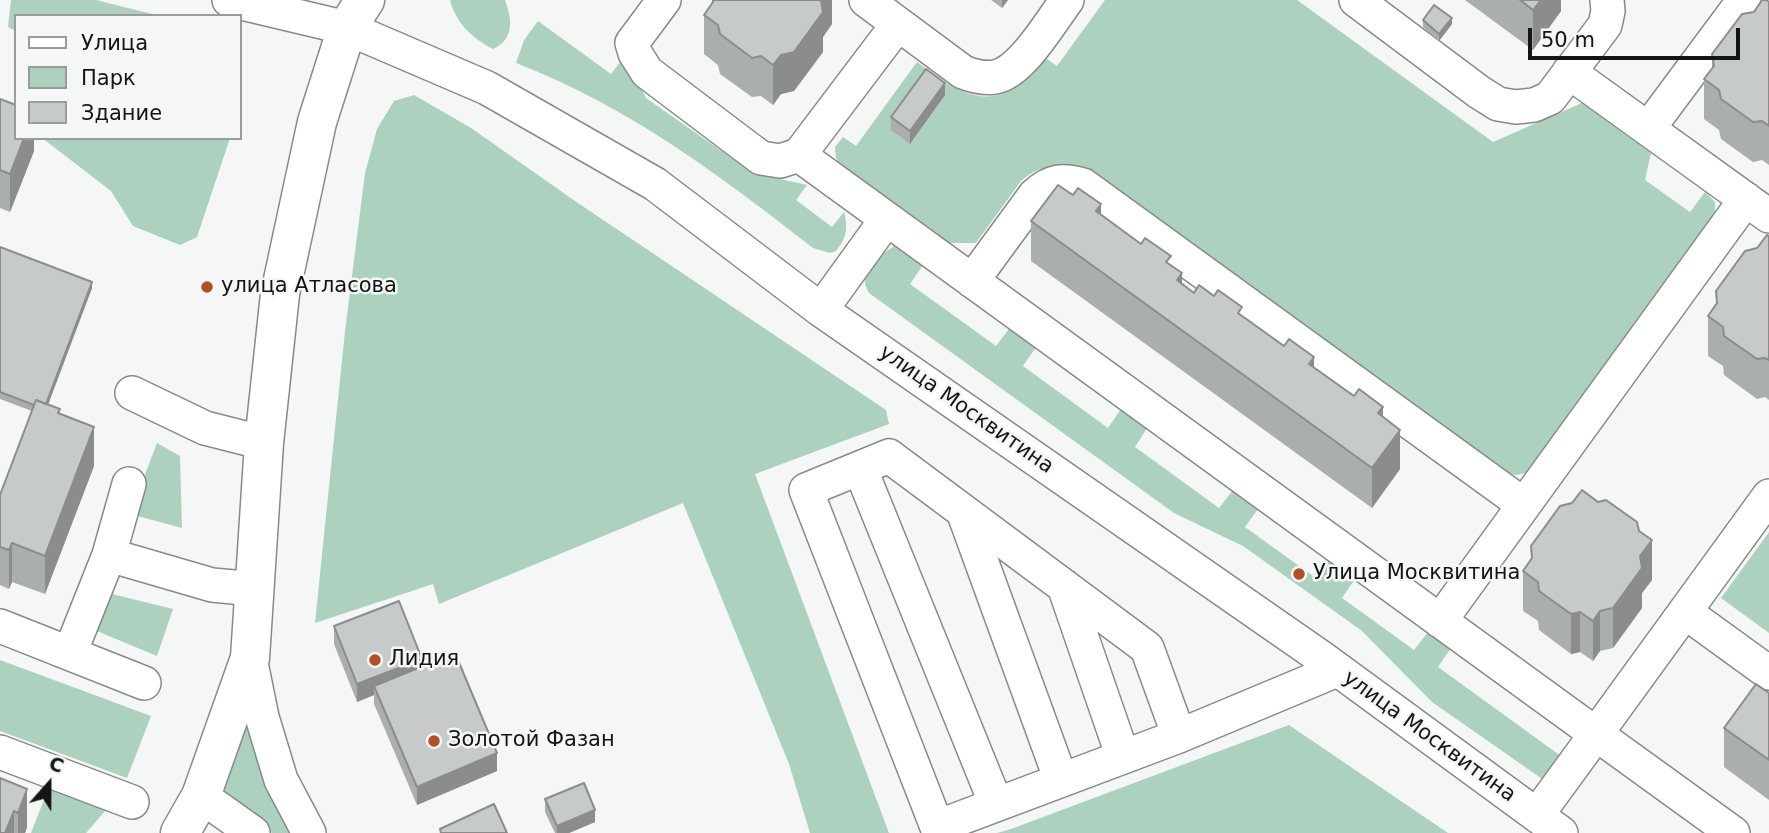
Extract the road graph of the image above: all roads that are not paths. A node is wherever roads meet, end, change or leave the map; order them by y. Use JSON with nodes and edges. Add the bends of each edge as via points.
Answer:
{"nodes":[{"id":1,"x":229,"y":0,"type":"edge"},
{"id":2,"x":664,"y":0,"type":"edge"},
{"id":3,"x":866,"y":0,"type":"edge"},
{"id":4,"x":1067,"y":0,"type":"edge"},
{"id":5,"x":1356,"y":0,"type":"edge"},
{"id":6,"x":1607,"y":0,"type":"edge"},
{"id":7,"x":1744,"y":0,"type":"edge"},
{"id":8,"x":356,"y":14,"type":"edge"},
{"id":9,"x":898,"y":24,"type":"junction"},
{"id":10,"x":1569,"y":72,"type":"junction"},
{"id":11,"x":1648,"y":129,"type":"junction"},
{"id":12,"x":799,"y":155,"type":"junction"},
{"id":13,"x":1757,"y":208,"type":"edge"},
{"id":14,"x":886,"y":220,"type":"junction"},
{"id":15,"x":972,"y":281,"type":"junction"},
{"id":16,"x":821,"y":310,"type":"junction"},
{"id":17,"x":132,"y":393,"type":"dead end"},
{"id":18,"x":264,"y":443,"type":"junction"},
{"id":19,"x":860,"y":468,"type":"junction"},
{"id":20,"x":129,"y":484,"type":"dead end"},
{"id":21,"x":1769,"y":496,"type":"edge"},
{"id":22,"x":1524,"y":505,"type":"junction"},
{"id":23,"x":963,"y":511,"type":"junction"},
{"id":24,"x":109,"y":555,"type":"junction"},
{"id":25,"x":1064,"y":586,"type":"junction"},
{"id":26,"x":255,"y":589,"type":"junction"},
{"id":27,"x":1685,"y":612,"type":"junction"},
{"id":28,"x":1440,"y":621,"type":"junction"},
{"id":29,"x":0,"y":626,"type":"edge"},
{"id":30,"x":70,"y":653,"type":"junction"},
{"id":31,"x":250,"y":657,"type":"junction"},
{"id":32,"x":1337,"y":670,"type":"junction"},
{"id":33,"x":1769,"y":673,"type":"edge"},
{"id":34,"x":144,"y":683,"type":"dead end"},
{"id":35,"x":1596,"y":734,"type":"junction"},
{"id":36,"x":1179,"y":736,"type":"junction"},
{"id":37,"x":0,"y":752,"type":"edge"},
{"id":38,"x":1123,"y":757,"type":"junction"},
{"id":39,"x":1061,"y":780,"type":"junction"},
{"id":40,"x":201,"y":796,"type":"junction"},
{"id":41,"x":132,"y":802,"type":"dead end"},
{"id":42,"x":996,"y":804,"type":"junction"},
{"id":43,"x":1549,"y":824,"type":"edge"},
{"id":44,"x":180,"y":833,"type":"edge"},
{"id":45,"x":253,"y":833,"type":"edge"},
{"id":46,"x":309,"y":833,"type":"edge"},
{"id":47,"x":1733,"y":833,"type":"edge"}],
"edges":[{"from":1,"to":8,"type":"street","name":"улица Москвитина"},
{"from":2,"to":12,"type":"street","via":[[632,43],[648,72],[761,158],[780,162]]},
{"from":3,"to":9,"type":"street"},
{"from":4,"to":9,"type":"street","via":[[1019,64],[995,77],[978,78],[962,72]]},
{"from":5,"to":10,"type":"street","via":[[1498,104],[1534,105],[1550,98]]},
{"from":6,"to":10,"type":"street","via":[[1605,25]]},
{"from":7,"to":11,"type":"street"},
{"from":8,"to":16,"type":"street","name":"улица Москвитина","via":[[655,184]]},
{"from":8,"to":18,"type":"main road","via":[[317,122],[280,294]]},
{"from":9,"to":12,"type":"street"},
{"from":10,"to":11,"type":"street"},
{"from":11,"to":13,"type":"street"},
{"from":12,"to":14,"type":"street"},
{"from":13,"to":22,"type":"street"},
{"from":14,"to":15,"type":"street"},
{"from":14,"to":16,"type":"street"},
{"from":15,"to":22,"type":"street","via":[[1044,186],[1067,180],[1083,185]]},
{"from":15,"to":28,"type":"street"},
{"from":16,"to":32,"type":"street","name":"улица Москвитина"},
{"from":17,"to":18,"type":"street","via":[[205,428]]},
{"from":18,"to":26,"type":"main road"},
{"from":19,"to":23,"type":"street","via":[[890,456]]},
{"from":19,"to":42,"type":"street"},
{"from":19,"to":42,"type":"street","via":[[806,491],[937,827]]},
{"from":20,"to":24,"type":"street"},
{"from":21,"to":27,"type":"street"},
{"from":22,"to":28,"type":"street"},
{"from":23,"to":25,"type":"street"},
{"from":23,"to":39,"type":"street"},
{"from":24,"to":26,"type":"street","via":[[212,585]]},
{"from":24,"to":30,"type":"street"},
{"from":25,"to":36,"type":"street","via":[[1147,648]]},
{"from":25,"to":38,"type":"street"},
{"from":26,"to":31,"type":"main road"},
{"from":27,"to":33,"type":"street"},
{"from":27,"to":35,"type":"street"},
{"from":28,"to":35,"type":"street"},
{"from":29,"to":30,"type":"street"},
{"from":30,"to":34,"type":"street"},
{"from":31,"to":40,"type":"main road"},
{"from":31,"to":46,"type":"street","via":[[281,780]]},
{"from":32,"to":36,"type":"street"},
{"from":32,"to":43,"type":"street","name":"улица Москвитина"},
{"from":35,"to":43,"type":"street"},
{"from":35,"to":47,"type":"street"},
{"from":36,"to":38,"type":"street"},
{"from":37,"to":41,"type":"street"},
{"from":38,"to":39,"type":"street"},
{"from":39,"to":42,"type":"street"},
{"from":40,"to":44,"type":"main road"},
{"from":40,"to":45,"type":"street"}]}
